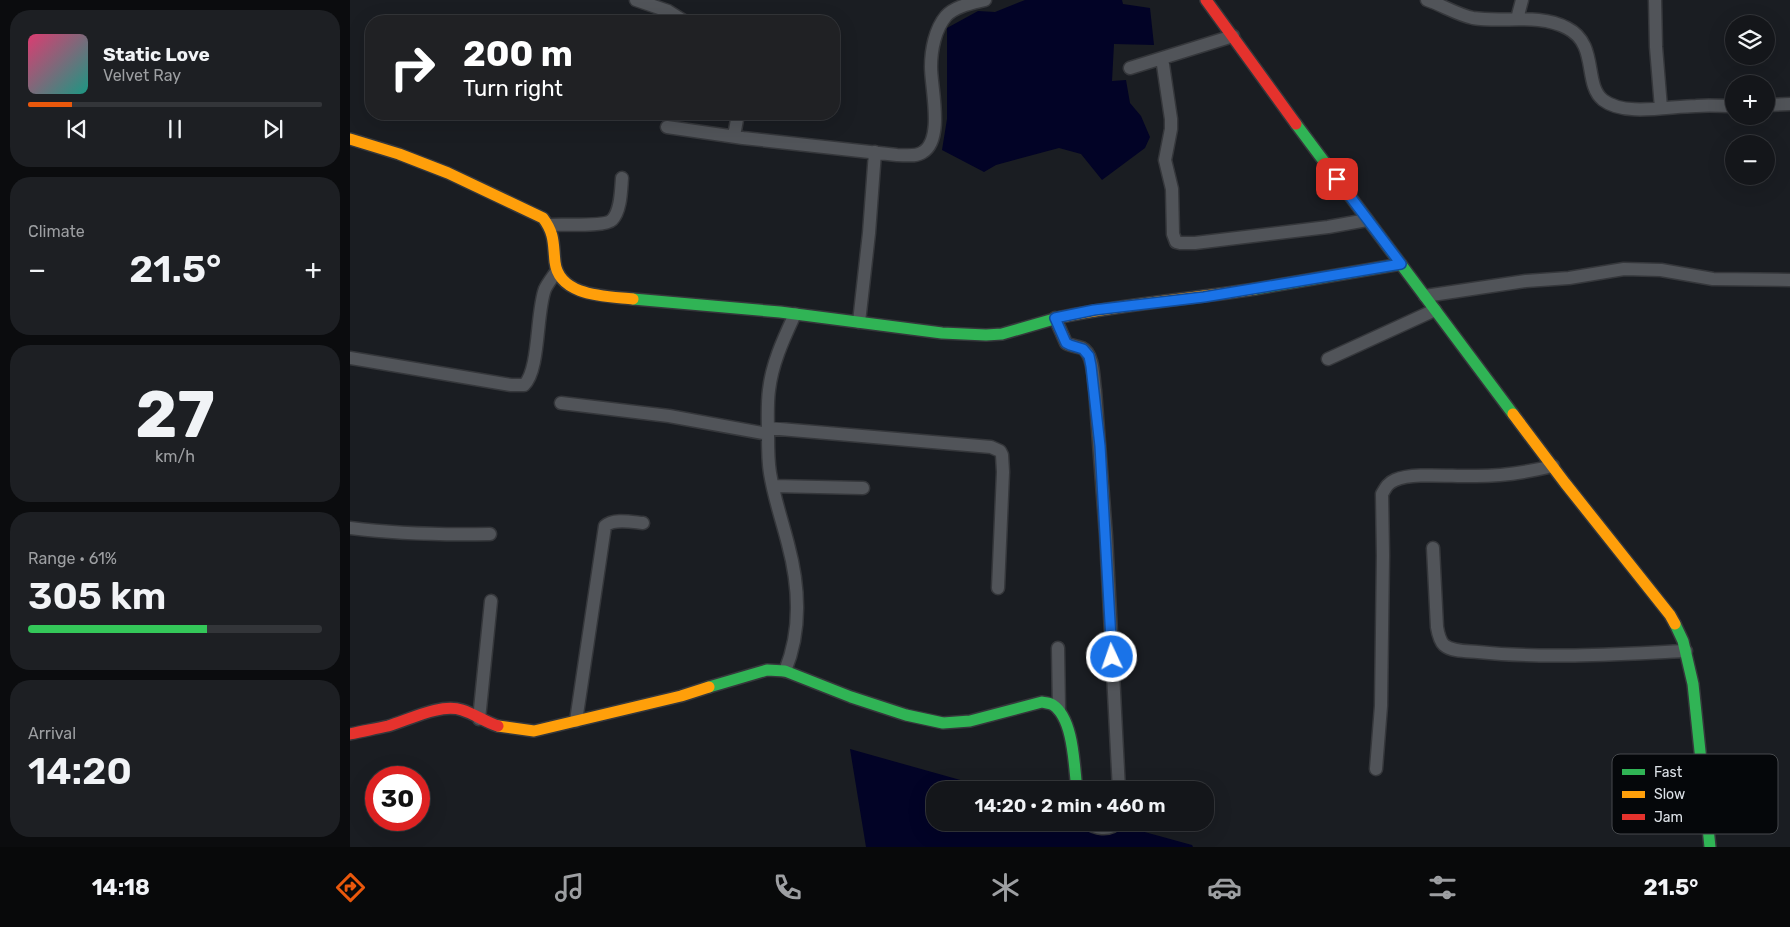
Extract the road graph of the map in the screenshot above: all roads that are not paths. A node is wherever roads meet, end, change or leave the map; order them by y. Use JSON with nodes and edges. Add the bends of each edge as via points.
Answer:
{"nodes":[{"id":1,"x":636,"y":0,"type":"edge"},
{"id":2,"x":985,"y":0,"type":"edge"},
{"id":3,"x":1206,"y":0,"type":"edge"},
{"id":4,"x":1427,"y":0,"type":"edge"},
{"id":5,"x":1522,"y":0,"type":"edge"},
{"id":6,"x":1655,"y":0,"type":"edge"},
{"id":7,"x":674,"y":15,"type":"edge"},
{"id":8,"x":1517,"y":19,"type":"junction"},
{"id":9,"x":1233,"y":36,"type":"junction"},
{"id":10,"x":1162,"y":58,"type":"junction"},
{"id":11,"x":1130,"y":68,"type":"dead end"},
{"id":12,"x":1790,"y":104,"type":"edge"},
{"id":13,"x":1775,"y":105,"type":"edge"},
{"id":14,"x":1725,"y":106,"type":"edge"},
{"id":15,"x":1661,"y":108,"type":"junction"},
{"id":16,"x":737,"y":120,"type":"edge"},
{"id":17,"x":667,"y":128,"type":"dead end"},
{"id":18,"x":734,"y":136,"type":"junction"},
{"id":19,"x":350,"y":139,"type":"edge"},
{"id":20,"x":875,"y":152,"type":"junction"},
{"id":21,"x":622,"y":178,"type":"dead end"},
{"id":22,"x":1367,"y":220,"type":"junction"},
{"id":23,"x":550,"y":225,"type":"junction"},
{"id":24,"x":1401,"y":264,"type":"junction"},
{"id":25,"x":556,"y":272,"type":"junction"},
{"id":26,"x":1790,"y":280,"type":"edge"},
{"id":27,"x":1425,"y":296,"type":"junction"},
{"id":28,"x":1435,"y":310,"type":"junction"},
{"id":29,"x":795,"y":314,"type":"junction"},
{"id":30,"x":1055,"y":318,"type":"junction"},
{"id":31,"x":860,"y":322,"type":"junction"},
{"id":32,"x":350,"y":358,"type":"edge"},
{"id":33,"x":1328,"y":359,"type":"dead end"},
{"id":34,"x":561,"y":403,"type":"dead end"},
{"id":35,"x":768,"y":431,"type":"junction"},
{"id":36,"x":1554,"y":466,"type":"junction"},
{"id":37,"x":773,"y":486,"type":"junction"},
{"id":38,"x":863,"y":488,"type":"dead end"},
{"id":39,"x":643,"y":523,"type":"dead end"},
{"id":40,"x":350,"y":528,"type":"edge"},
{"id":41,"x":490,"y":534,"type":"dead end"},
{"id":42,"x":1432,"y":548,"type":"dead end"},
{"id":43,"x":998,"y":588,"type":"dead end"},
{"id":44,"x":491,"y":601,"type":"dead end"},
{"id":45,"x":1058,"y":648,"type":"dead end"},
{"id":46,"x":1686,"y":651,"type":"junction"},
{"id":47,"x":788,"y":672,"type":"junction"},
{"id":48,"x":1059,"y":710,"type":"junction"},
{"id":49,"x":479,"y":719,"type":"junction"},
{"id":50,"x":576,"y":721,"type":"junction"},
{"id":51,"x":350,"y":734,"type":"edge"},
{"id":52,"x":1700,"y":754,"type":"edge"},
{"id":53,"x":1376,"y":769,"type":"dead end"},
{"id":54,"x":1076,"y":781,"type":"edge"},
{"id":55,"x":1119,"y":781,"type":"edge"},
{"id":56,"x":1709,"y":834,"type":"edge"},
{"id":57,"x":1710,"y":847,"type":"edge"}],
"edges":[{"from":1,"to":7,"type":"street"},
{"from":2,"to":20,"type":"street","via":[[947,15],[937,30],[931,64],[934,132],[928,148],[912,156]]},
{"from":3,"to":9,"type":"street"},
{"from":4,"to":8,"type":"street","via":[[1472,18]]},
{"from":5,"to":8,"type":"street"},
{"from":6,"to":15,"type":"street"},
{"from":8,"to":15,"type":"street","via":[[1550,22],[1579,36],[1586,50],[1596,92],[1603,100],[1628,109]]},
{"from":9,"to":10,"type":"street"},
{"from":9,"to":22,"type":"street"},
{"from":10,"to":11,"type":"street"},
{"from":10,"to":22,"type":"street","via":[[1171,119],[1165,160],[1172,188],[1176,242],[1195,243]]},
{"from":12,"to":13,"type":"street"},
{"from":14,"to":15,"type":"street"},
{"from":16,"to":18,"type":"street"},
{"from":17,"to":18,"type":"street"},
{"from":18,"to":20,"type":"street"},
{"from":19,"to":23,"type":"street","via":[[448,173],[543,218]]},
{"from":20,"to":31,"type":"street"},
{"from":21,"to":23,"type":"street","via":[[616,214],[606,224]]},
{"from":22,"to":24,"type":"street"},
{"from":23,"to":25,"type":"street","via":[[555,244]]},
{"from":24,"to":27,"type":"street"},
{"from":24,"to":30,"type":"street"},
{"from":25,"to":29,"type":"street","via":[[569,286],[605,296]]},
{"from":25,"to":32,"type":"street","via":[[544,295],[533,362],[524,385]]},
{"from":26,"to":27,"type":"street","via":[[1713,279],[1661,270],[1624,269]]},
{"from":27,"to":28,"type":"street"},
{"from":28,"to":33,"type":"street"},
{"from":28,"to":36,"type":"street"},
{"from":29,"to":31,"type":"street"},
{"from":29,"to":35,"type":"street","via":[[782,341],[771,379]]},
{"from":30,"to":31,"type":"street","via":[[986,336]]},
{"from":30,"to":55,"type":"street","via":[[1066,343],[1087,352],[1095,390]]},
{"from":34,"to":35,"type":"street"},
{"from":35,"to":37,"type":"street"},
{"from":35,"to":43,"type":"street","via":[[991,447],[1000,451]]},
{"from":36,"to":46,"type":"street","via":[[1666,608]]},
{"from":36,"to":53,"type":"street","via":[[1479,476],[1408,477],[1387,485],[1382,494],[1381,706]]},
{"from":37,"to":38,"type":"street"},
{"from":37,"to":47,"type":"street","via":[[794,568],[798,603]]},
{"from":39,"to":50,"type":"street","via":[[615,522],[605,526]]},
{"from":40,"to":41,"type":"street","via":[[443,536]]},
{"from":42,"to":46,"type":"street","via":[[1437,627],[1444,645],[1453,649],[1548,656]]},
{"from":44,"to":49,"type":"street"},
{"from":45,"to":48,"type":"street"},
{"from":46,"to":52,"type":"street"},
{"from":47,"to":48,"type":"street","via":[[906,715],[942,723],[977,720],[1042,702]]},
{"from":47,"to":50,"type":"street","via":[[767,670],[752,673],[681,696]]},
{"from":48,"to":54,"type":"street","via":[[1070,737]]},
{"from":49,"to":50,"type":"street","via":[[500,727],[534,731]]},
{"from":49,"to":51,"type":"street","via":[[462,710],[447,709]]},
{"from":56,"to":57,"type":"street"}]}
